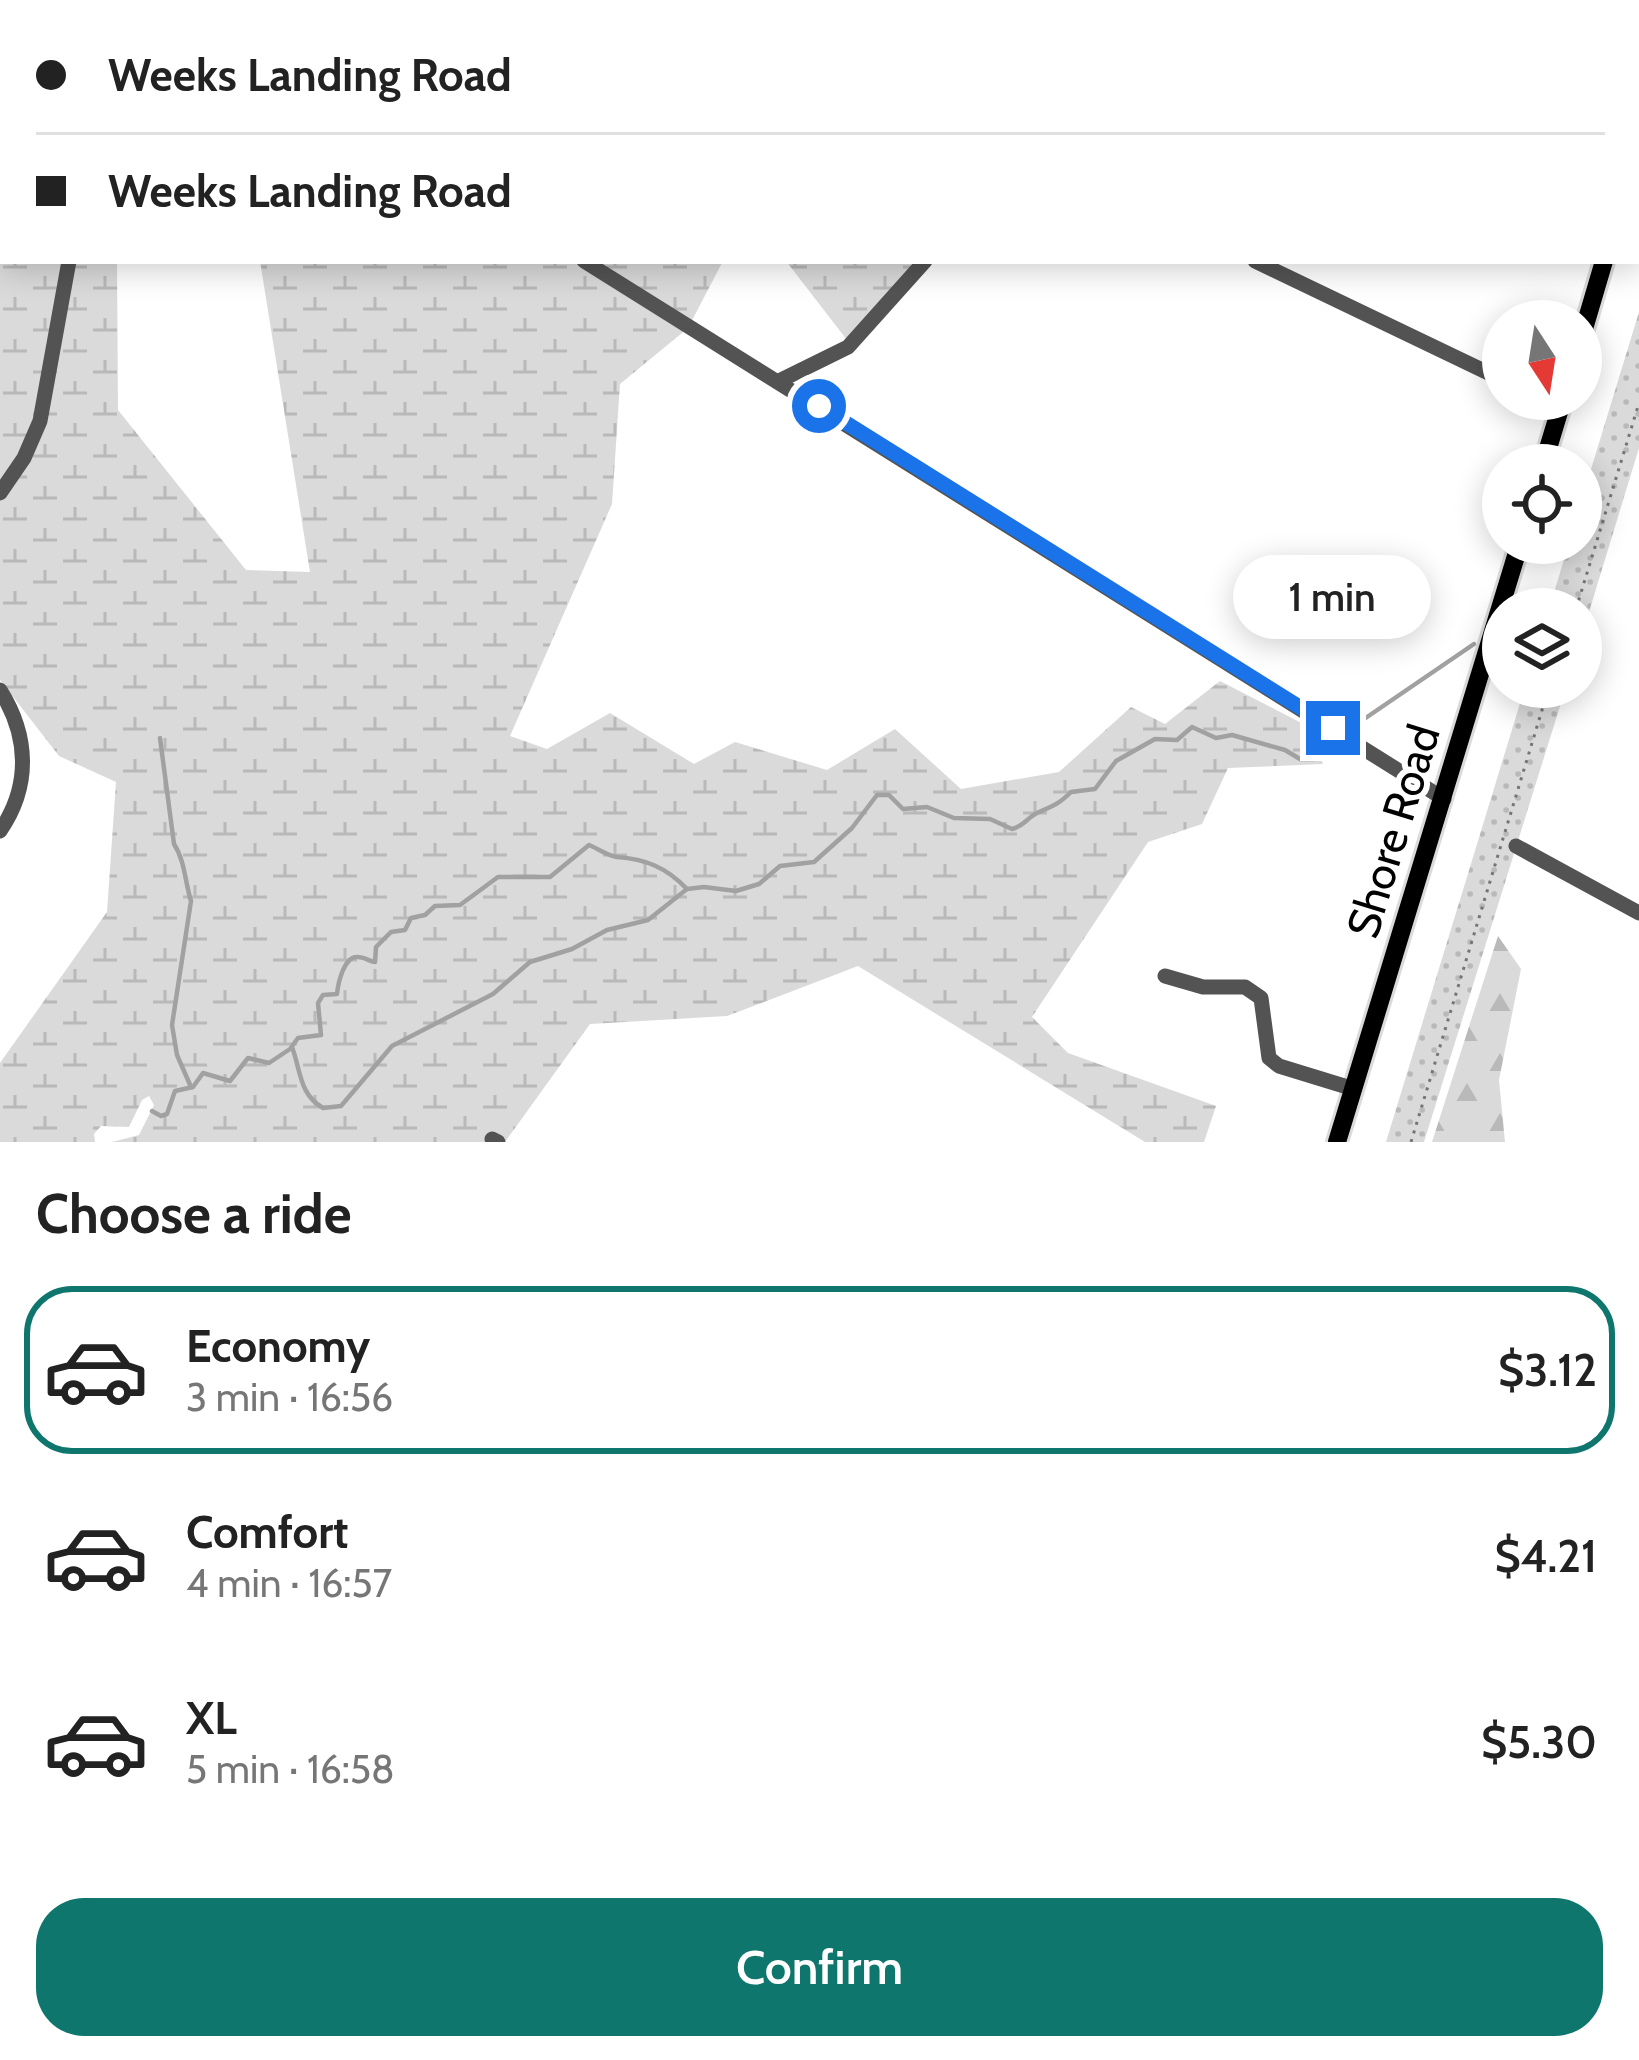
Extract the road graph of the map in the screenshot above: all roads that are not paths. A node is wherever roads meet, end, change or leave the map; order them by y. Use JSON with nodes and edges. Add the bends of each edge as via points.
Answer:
{"nodes":[{"id":1,"x":68,"y":264,"type":"edge"},
{"id":2,"x":589,"y":264,"type":"edge"},
{"id":3,"x":922,"y":264,"type":"edge"},
{"id":4,"x":1261,"y":264,"type":"edge"},
{"id":5,"x":1603,"y":264,"type":"edge"},
{"id":6,"x":1592,"y":300,"type":"edge"},
{"id":7,"x":1482,"y":370,"type":"edge"},
{"id":8,"x":779,"y":381,"type":"junction"},
{"id":9,"x":0,"y":493,"type":"edge"},
{"id":10,"x":1514,"y":564,"type":"edge"},
{"id":11,"x":0,"y":690,"type":"edge"},
{"id":12,"x":1444,"y":799,"type":"junction"},
{"id":13,"x":0,"y":831,"type":"edge"},
{"id":14,"x":1516,"y":846,"type":"dead end"},
{"id":15,"x":1639,"y":913,"type":"edge"},
{"id":16,"x":1165,"y":976,"type":"dead end"},
{"id":17,"x":1354,"y":1089,"type":"junction"},
{"id":18,"x":1337,"y":1142,"type":"edge"}],
"edges":[{"from":1,"to":9,"type":"street","via":[[40,421]]},
{"from":2,"to":8,"type":"street"},
{"from":3,"to":8,"type":"street","via":[[848,347]]},
{"from":4,"to":7,"type":"street"},
{"from":5,"to":6,"type":"main road"},
{"from":8,"to":12,"type":"street"},
{"from":10,"to":12,"type":"main road","name":"Shore Road"},
{"from":11,"to":13,"type":"street","via":[[19,727],[24,765]]},
{"from":12,"to":17,"type":"main road","name":"Shore Road"},
{"from":14,"to":15,"type":"street"},
{"from":16,"to":17,"type":"street","via":[[1246,987],[1261,998],[1269,1058]]},
{"from":17,"to":18,"type":"main road","name":"Shore Road"}]}
